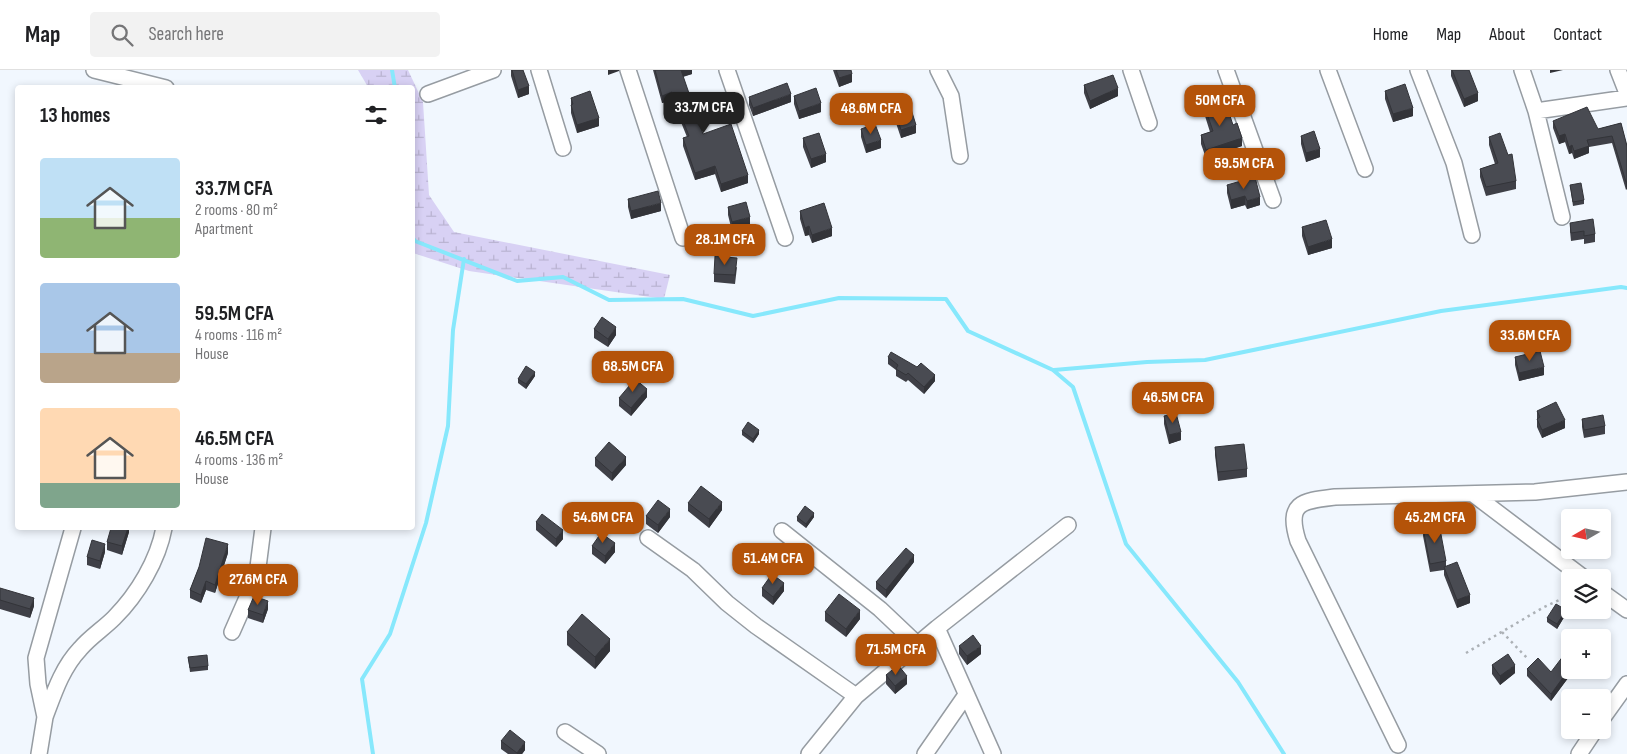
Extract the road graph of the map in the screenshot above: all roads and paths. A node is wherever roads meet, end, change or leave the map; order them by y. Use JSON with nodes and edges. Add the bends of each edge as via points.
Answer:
{"nodes":[{"id":1,"x":94,"y":70,"type":"edge"},
{"id":2,"x":493,"y":70,"type":"edge"},
{"id":3,"x":539,"y":70,"type":"edge"},
{"id":4,"x":628,"y":70,"type":"edge"},
{"id":5,"x":727,"y":70,"type":"edge"},
{"id":6,"x":938,"y":70,"type":"edge"},
{"id":7,"x":1131,"y":70,"type":"edge"},
{"id":8,"x":1226,"y":70,"type":"edge"},
{"id":9,"x":1328,"y":70,"type":"edge"},
{"id":10,"x":1418,"y":70,"type":"edge"},
{"id":11,"x":1522,"y":70,"type":"edge"},
{"id":12,"x":1618,"y":70,"type":"edge"},
{"id":13,"x":154,"y":85,"type":"edge"},
{"id":14,"x":1627,"y":92,"type":"edge"},
{"id":15,"x":428,"y":94,"type":"dead end"},
{"id":16,"x":1627,"y":98,"type":"edge"},
{"id":17,"x":1536,"y":111,"type":"junction"},
{"id":18,"x":1150,"y":123,"type":"dead end"},
{"id":19,"x":563,"y":148,"type":"dead end"},
{"id":20,"x":960,"y":156,"type":"dead end"},
{"id":21,"x":1365,"y":169,"type":"dead end"},
{"id":22,"x":1273,"y":200,"type":"dead end"},
{"id":23,"x":1562,"y":217,"type":"dead end"},
{"id":24,"x":1472,"y":235,"type":"dead end"},
{"id":25,"x":684,"y":238,"type":"dead end"},
{"id":26,"x":785,"y":238,"type":"dead end"},
{"id":27,"x":1627,"y":482,"type":"edge"},
{"id":28,"x":1473,"y":494,"type":"junction"},
{"id":29,"x":1068,"y":525,"type":"dead end"},
{"id":30,"x":71,"y":530,"type":"edge"},
{"id":31,"x":164,"y":530,"type":"edge"},
{"id":32,"x":264,"y":530,"type":"edge"},
{"id":33,"x":782,"y":531,"type":"dead end"},
{"id":34,"x":648,"y":538,"type":"dead end"},
{"id":35,"x":1572,"y":569,"type":"edge"},
{"id":36,"x":1611,"y":598,"type":"edge"},
{"id":37,"x":1561,"y":600,"type":"edge"},
{"id":38,"x":1627,"y":610,"type":"edge"},
{"id":39,"x":937,"y":628,"type":"junction"},
{"id":40,"x":232,"y":632,"type":"dead end"},
{"id":41,"x":1502,"y":632,"type":"junction"},
{"id":42,"x":917,"y":644,"type":"junction"},
{"id":43,"x":1466,"y":653,"type":"dead end"},
{"id":44,"x":1527,"y":658,"type":"dead end"},
{"id":45,"x":1627,"y":684,"type":"edge"},
{"id":46,"x":856,"y":696,"type":"junction"},
{"id":47,"x":966,"y":696,"type":"junction"},
{"id":48,"x":1611,"y":706,"type":"edge"},
{"id":49,"x":45,"y":717,"type":"junction"},
{"id":50,"x":564,"y":732,"type":"dead end"},
{"id":51,"x":1589,"y":739,"type":"edge"},
{"id":52,"x":1398,"y":745,"type":"dead end"},
{"id":53,"x":39,"y":754,"type":"edge"},
{"id":54,"x":598,"y":754,"type":"edge"},
{"id":55,"x":809,"y":754,"type":"edge"},
{"id":56,"x":925,"y":754,"type":"edge"},
{"id":57,"x":993,"y":754,"type":"edge"},
{"id":58,"x":1579,"y":754,"type":"edge"}],
"edges":[{"from":1,"to":13,"type":"street"},
{"from":2,"to":15,"type":"street"},
{"from":3,"to":19,"type":"street"},
{"from":4,"to":25,"type":"street"},
{"from":5,"to":26,"type":"street"},
{"from":6,"to":20,"type":"street","via":[[951,96]]},
{"from":7,"to":18,"type":"street"},
{"from":8,"to":22,"type":"street"},
{"from":9,"to":21,"type":"street"},
{"from":10,"to":24,"type":"street","via":[[1454,163]]},
{"from":11,"to":17,"type":"street"},
{"from":12,"to":14,"type":"street"},
{"from":16,"to":17,"type":"street"},
{"from":17,"to":23,"type":"street"},
{"from":27,"to":28,"type":"street","via":[[1535,492]]},
{"from":28,"to":35,"type":"street"},
{"from":28,"to":52,"type":"street","via":[[1335,497],[1307,500],[1298,504],[1295,511],[1294,527],[1298,541]]},
{"from":29,"to":39,"type":"street"},
{"from":30,"to":49,"type":"street","via":[[36,658]]},
{"from":31,"to":49,"type":"street","via":[[161,546],[128,603],[79,649],[63,671]]},
{"from":32,"to":40,"type":"street","via":[[257,575]]},
{"from":33,"to":42,"type":"street","via":[[880,609]]},
{"from":34,"to":46,"type":"street","via":[[693,570],[756,626]]},
{"from":36,"to":38,"type":"street"},
{"from":37,"to":41,"type":"path"},
{"from":39,"to":42,"type":"street"},
{"from":39,"to":47,"type":"street"},
{"from":41,"to":43,"type":"path"},
{"from":41,"to":44,"type":"path"},
{"from":42,"to":46,"type":"street"},
{"from":45,"to":48,"type":"street"},
{"from":46,"to":55,"type":"street"},
{"from":47,"to":56,"type":"street"},
{"from":47,"to":57,"type":"street"},
{"from":49,"to":53,"type":"street"},
{"from":50,"to":54,"type":"street"},
{"from":51,"to":58,"type":"street"}]}
